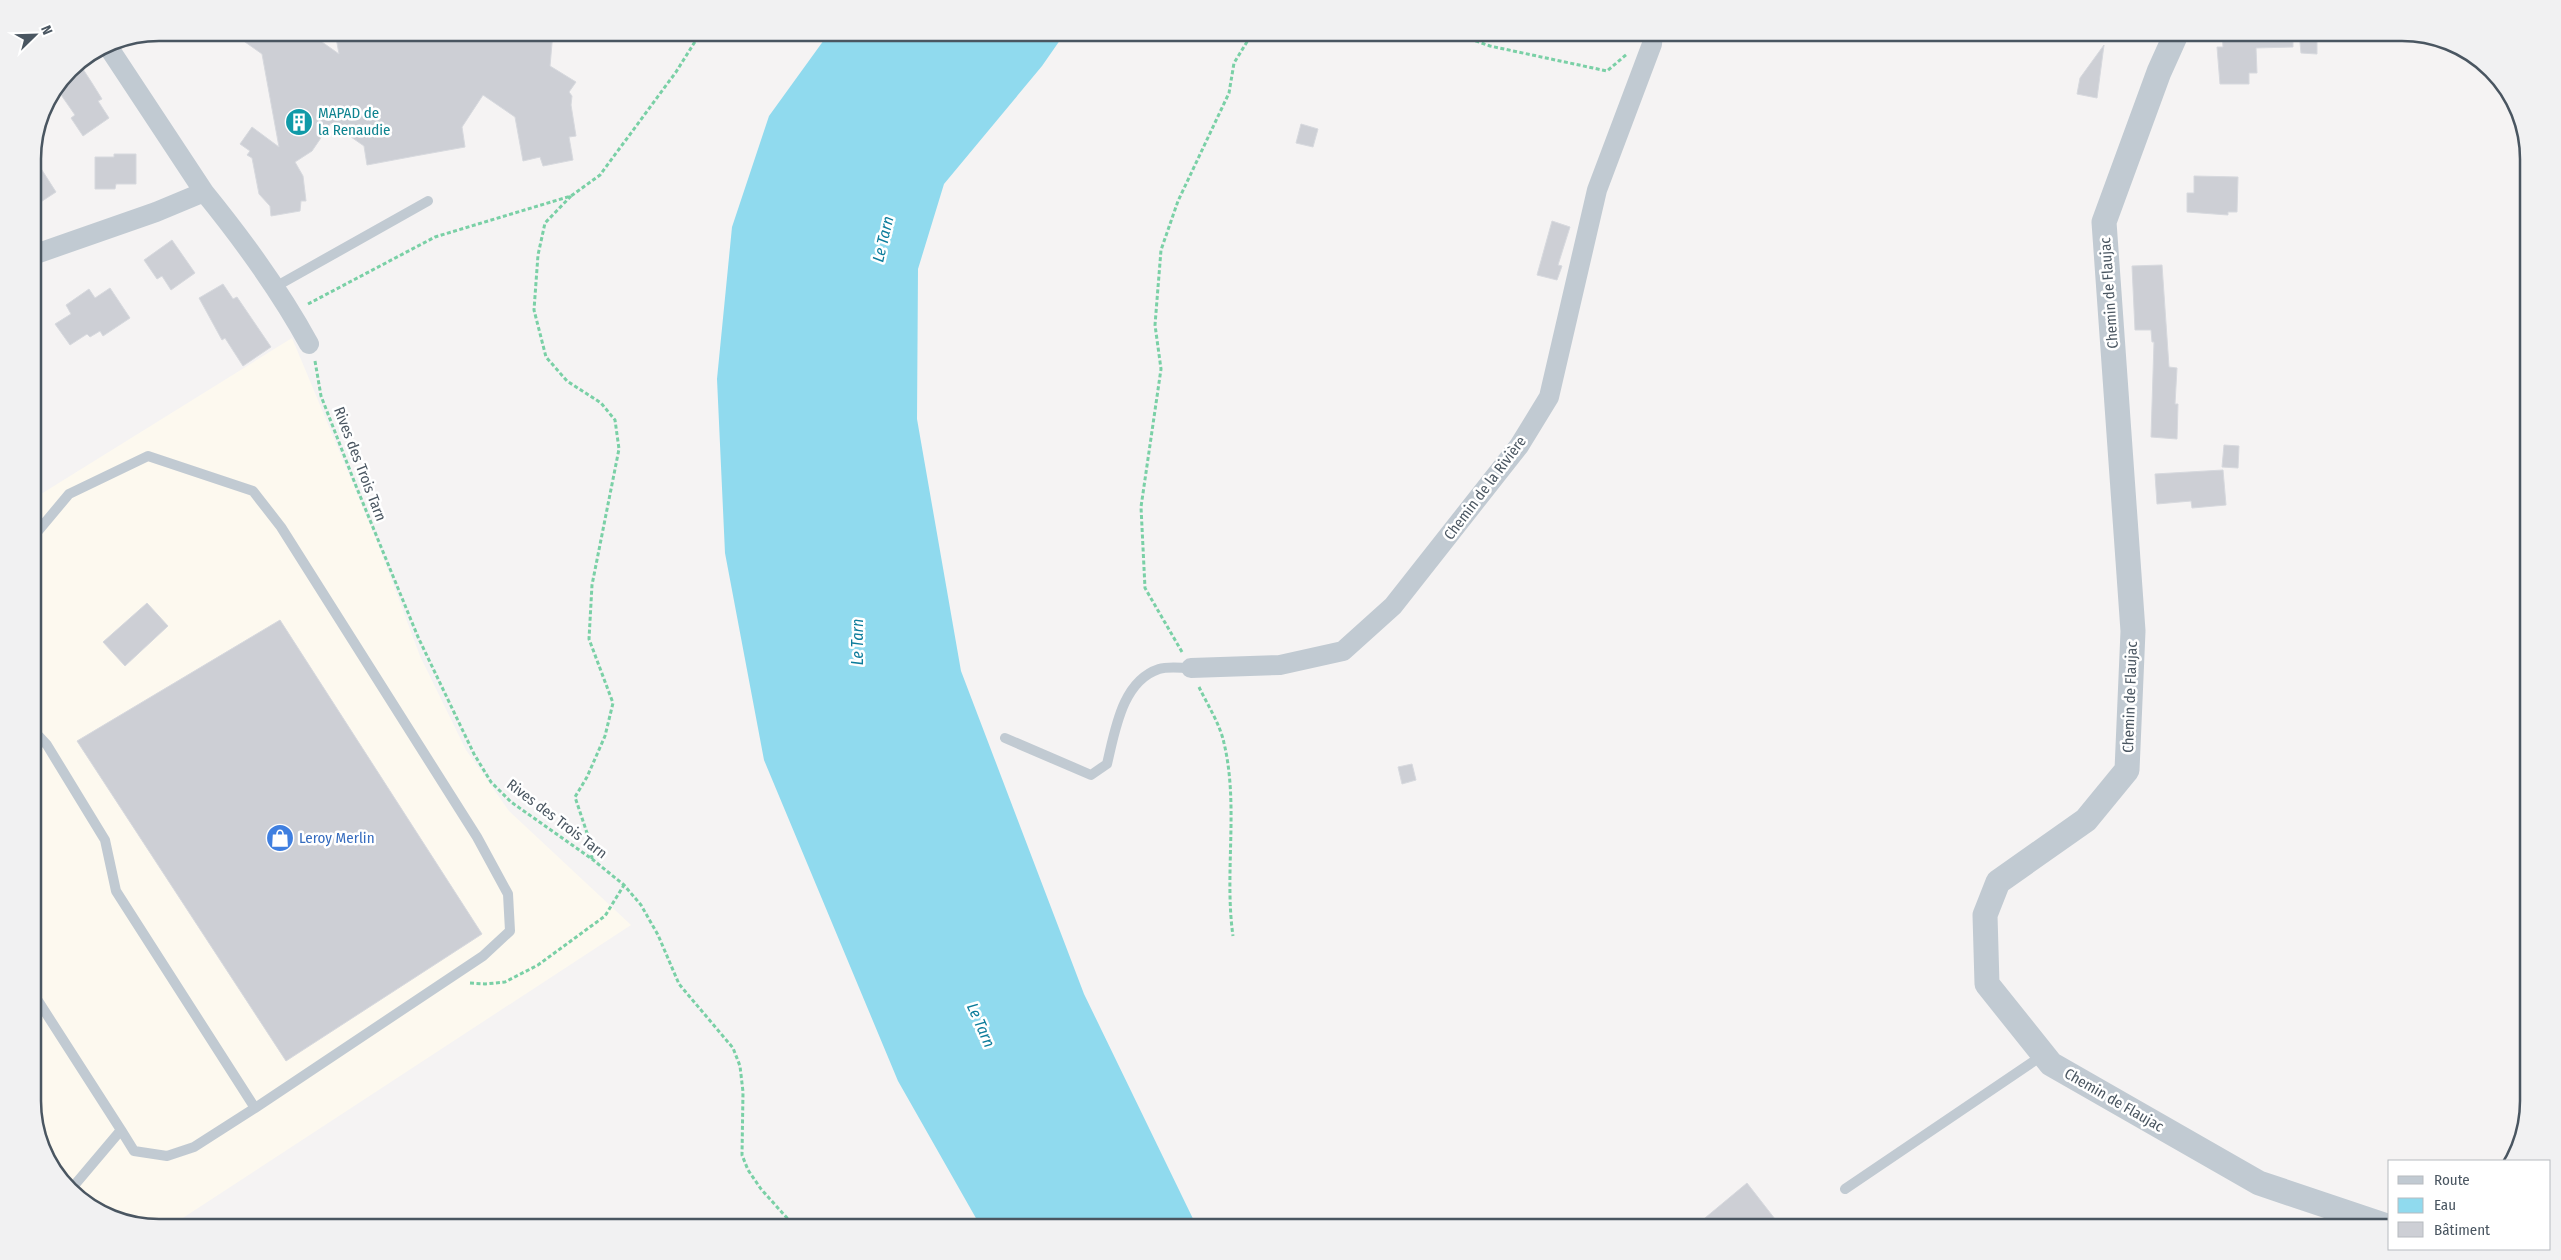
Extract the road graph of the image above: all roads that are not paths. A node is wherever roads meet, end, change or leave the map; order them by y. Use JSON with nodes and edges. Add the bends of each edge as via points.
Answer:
{"nodes":[{"id":1,"x":1652,"y":41,"type":"edge"},
{"id":2,"x":2173,"y":41,"type":"edge"},
{"id":3,"x":111,"y":51,"type":"edge"},
{"id":4,"x":204,"y":192,"type":"junction"},
{"id":5,"x":428,"y":202,"type":"dead end"},
{"id":6,"x":42,"y":252,"type":"edge"},
{"id":7,"x":275,"y":287,"type":"junction"},
{"id":8,"x":309,"y":344,"type":"road end"},
{"id":9,"x":42,"y":526,"type":"edge"},
{"id":10,"x":1191,"y":668,"type":"joint"},
{"id":11,"x":1005,"y":738,"type":"dead end"},
{"id":12,"x":42,"y":739,"type":"edge"},
{"id":13,"x":42,"y":1007,"type":"edge"},
{"id":14,"x":2043,"y":1054,"type":"junction"},
{"id":15,"x":254,"y":1108,"type":"junction"},
{"id":16,"x":121,"y":1130,"type":"junction"},
{"id":17,"x":75,"y":1184,"type":"edge"},
{"id":18,"x":1845,"y":1189,"type":"dead end"},
{"id":19,"x":2367,"y":1219,"type":"edge"}],
"edges":[{"from":1,"to":10,"type":"street","name":"Chemin de la Rivière","via":[[1597,190],[1548,397],[1519,446],[1393,606],[1343,651],[1280,665]]},
{"from":2,"to":14,"type":"street","name":"Chemin de Flaujac","via":[[2104,222],[2133,631],[2127,770],[2086,820],[1998,882],[1985,914],[1987,984]]},
{"from":3,"to":4,"type":"street"},
{"from":4,"to":6,"type":"street"},
{"from":4,"to":7,"type":"street","via":[[250,248]]},
{"from":5,"to":7,"type":"lane"},
{"from":7,"to":8,"type":"street"},
{"from":9,"to":15,"type":"lane","via":[[69,494],[148,456],[253,490],[281,526],[476,837],[508,894],[510,931],[483,956]]},
{"from":10,"to":11,"type":"lane","via":[[1160,668],[1139,680],[1118,718],[1107,764],[1091,775]]},
{"from":12,"to":15,"type":"lane","via":[[105,840],[116,891]]},
{"from":13,"to":16,"type":"lane"},
{"from":14,"to":18,"type":"lane"},
{"from":14,"to":19,"type":"street","name":"Chemin de Flaujac","via":[[2051,1064],[2259,1182]]},
{"from":15,"to":16,"type":"lane","via":[[194,1147],[167,1156],[134,1151]]},
{"from":16,"to":17,"type":"lane"}]}
